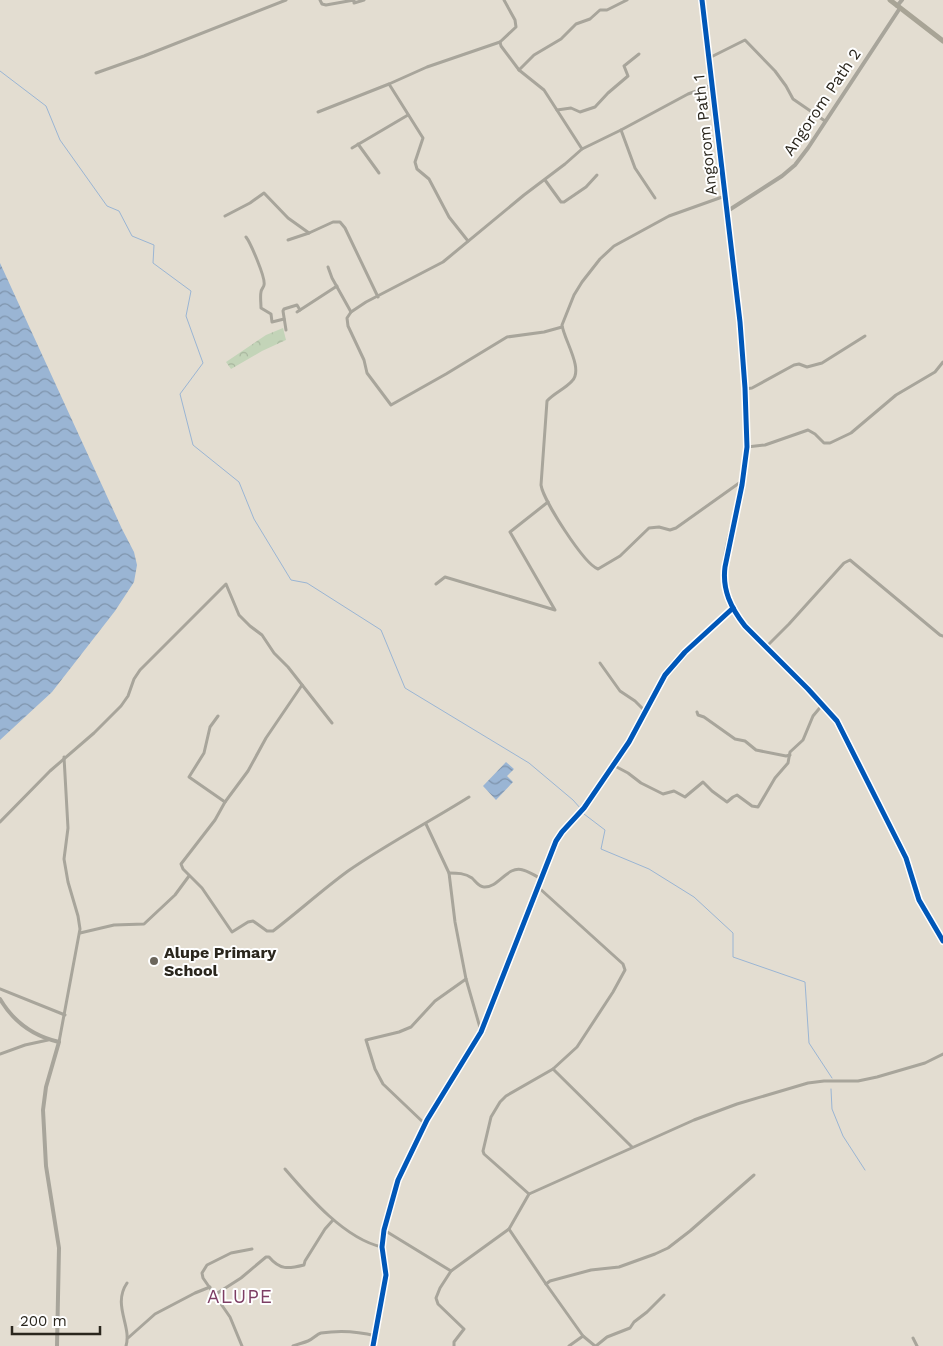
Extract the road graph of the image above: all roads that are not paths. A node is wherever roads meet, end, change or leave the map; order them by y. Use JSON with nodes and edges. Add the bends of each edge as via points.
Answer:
{"nodes":[{"id":1,"x":286,"y":0,"type":"edge"},
{"id":2,"x":320,"y":0,"type":"edge"},
{"id":3,"x":364,"y":0,"type":"edge"},
{"id":4,"x":504,"y":0,"type":"edge"},
{"id":5,"x":627,"y":0,"type":"edge"},
{"id":6,"x":702,"y":0,"type":"edge"},
{"id":7,"x":890,"y":0,"type":"edge"},
{"id":8,"x":902,"y":0,"type":"edge"},
{"id":9,"x":899,"y":7,"type":"junction"},
{"id":10,"x":943,"y":41,"type":"edge"},
{"id":11,"x":500,"y":42,"type":"junction"},
{"id":12,"x":639,"y":54,"type":"dead end"},
{"id":13,"x":709,"y":58,"type":"junction"},
{"id":14,"x":519,"y":70,"type":"junction"},
{"id":15,"x":96,"y":73,"type":"dead end"},
{"id":16,"x":389,"y":84,"type":"junction"},
{"id":17,"x":713,"y":85,"type":"junction"},
{"id":18,"x":557,"y":110,"type":"junction"},
{"id":19,"x":318,"y":112,"type":"dead end"},
{"id":20,"x":408,"y":115,"type":"junction"},
{"id":21,"x":825,"y":121,"type":"junction"},
{"id":22,"x":621,"y":130,"type":"junction"},
{"id":23,"x":358,"y":144,"type":"junction"},
{"id":24,"x":352,"y":148,"type":"dead end"},
{"id":25,"x":582,"y":149,"type":"junction"},
{"id":26,"x":379,"y":173,"type":"dead end"},
{"id":27,"x":598,"y":176,"type":"dead end"},
{"id":28,"x":545,"y":180,"type":"junction"},
{"id":29,"x":724,"y":196,"type":"junction"},
{"id":30,"x":655,"y":198,"type":"dead end"},
{"id":31,"x":726,"y":212,"type":"junction"},
{"id":32,"x":225,"y":216,"type":"dead end"},
{"id":33,"x":309,"y":233,"type":"junction"},
{"id":34,"x":246,"y":237,"type":"dead end"},
{"id":35,"x":288,"y":240,"type":"dead end"},
{"id":36,"x":468,"y":241,"type":"junction"},
{"id":37,"x":328,"y":267,"type":"dead end"},
{"id":38,"x":337,"y":286,"type":"junction"},
{"id":39,"x":378,"y":297,"type":"junction"},
{"id":40,"x":351,"y":312,"type":"junction"},
{"id":41,"x":284,"y":319,"type":"junction"},
{"id":42,"x":562,"y":327,"type":"junction"},
{"id":43,"x":286,"y":330,"type":"dead end"},
{"id":44,"x":865,"y":336,"type":"dead end"},
{"id":45,"x":943,"y":362,"type":"edge"},
{"id":46,"x":745,"y":389,"type":"junction"},
{"id":47,"x":747,"y":447,"type":"junction"},
{"id":48,"x":742,"y":480,"type":"junction"},
{"id":49,"x":548,"y":502,"type":"junction"},
{"id":50,"x":436,"y":584,"type":"dead end"},
{"id":51,"x":733,"y":608,"type":"junction"},
{"id":52,"x":943,"y":636,"type":"edge"},
{"id":53,"x":766,"y":647,"type":"junction"},
{"id":54,"x":600,"y":663,"type":"dead end"},
{"id":55,"x":302,"y":685,"type":"junction"},
{"id":56,"x":823,"y":704,"type":"junction"},
{"id":57,"x":646,"y":711,"type":"junction"},
{"id":58,"x":697,"y":712,"type":"dead end"},
{"id":59,"x":218,"y":716,"type":"dead end"},
{"id":60,"x":332,"y":723,"type":"dead end"},
{"id":61,"x":790,"y":755,"type":"junction"},
{"id":62,"x":64,"y":757,"type":"junction"},
{"id":63,"x":613,"y":765,"type":"junction"},
{"id":64,"x":469,"y":797,"type":"dead end"},
{"id":65,"x":225,"y":802,"type":"junction"},
{"id":66,"x":0,"y":822,"type":"edge"},
{"id":67,"x":426,"y":824,"type":"junction"},
{"id":68,"x":448,"y":873,"type":"junction"},
{"id":69,"x":189,"y":876,"type":"junction"},
{"id":70,"x":542,"y":878,"type":"junction"},
{"id":71,"x":538,"y":886,"type":"junction"},
{"id":72,"x":79,"y":933,"type":"junction"},
{"id":73,"x":943,"y":941,"type":"edge"},
{"id":74,"x":466,"y":979,"type":"junction"},
{"id":75,"x":0,"y":989,"type":"edge"},
{"id":76,"x":0,"y":999,"type":"edge"},
{"id":77,"x":65,"y":1015,"type":"junction"},
{"id":78,"x":481,"y":1032,"type":"junction"},
{"id":79,"x":48,"y":1040,"type":"junction"},
{"id":80,"x":59,"y":1042,"type":"junction"},
{"id":81,"x":0,"y":1054,"type":"edge"},
{"id":82,"x":943,"y":1054,"type":"edge"},
{"id":83,"x":553,"y":1069,"type":"junction"},
{"id":84,"x":425,"y":1124,"type":"junction"},
{"id":85,"x":632,"y":1147,"type":"junction"},
{"id":86,"x":285,"y":1169,"type":"dead end"},
{"id":87,"x":754,"y":1175,"type":"dead end"},
{"id":88,"x":529,"y":1194,"type":"junction"},
{"id":89,"x":333,"y":1220,"type":"junction"},
{"id":90,"x":509,"y":1229,"type":"junction"},
{"id":91,"x":384,"y":1230,"type":"junction"},
{"id":92,"x":382,"y":1247,"type":"junction"},
{"id":93,"x":252,"y":1249,"type":"dead end"},
{"id":94,"x":451,"y":1271,"type":"junction"},
{"id":95,"x":127,"y":1283,"type":"dead end"},
{"id":96,"x":546,"y":1284,"type":"junction"},
{"id":97,"x":210,"y":1287,"type":"junction"},
{"id":98,"x":216,"y":1294,"type":"junction"},
{"id":99,"x":664,"y":1295,"type":"dead end"},
{"id":100,"x":376,"y":1336,"type":"junction"},
{"id":101,"x":584,"y":1336,"type":"junction"},
{"id":102,"x":128,"y":1338,"type":"junction"},
{"id":103,"x":913,"y":1338,"type":"dead end"},
{"id":104,"x":56,"y":1346,"type":"edge"},
{"id":105,"x":126,"y":1346,"type":"edge"},
{"id":106,"x":242,"y":1346,"type":"edge"},
{"id":107,"x":293,"y":1346,"type":"edge"},
{"id":108,"x":373,"y":1346,"type":"edge"},
{"id":109,"x":454,"y":1346,"type":"edge"},
{"id":110,"x":570,"y":1346,"type":"edge"},
{"id":111,"x":595,"y":1346,"type":"edge"},
{"id":112,"x":917,"y":1346,"type":"edge"}],
"edges":[{"from":1,"to":15,"type":"street"},
{"from":2,"to":3,"type":"street","via":[[326,5]]},
{"from":4,"to":11,"type":"street","via":[[516,28]]},
{"from":5,"to":14,"type":"street","via":[[576,24]]},
{"from":6,"to":13,"type":"street","name":"Angorom Path 1"},
{"from":7,"to":9,"type":"highway"},
{"from":8,"to":9,"type":"street","name":"Angorom Path 2"},
{"from":9,"to":10,"type":"highway"},
{"from":9,"to":21,"type":"street","name":"Angorom Path 2"},
{"from":11,"to":14,"type":"street"},
{"from":11,"to":16,"type":"street"},
{"from":12,"to":18,"type":"street","via":[[624,66],[628,76],[595,107],[580,112],[571,108]]},
{"from":13,"to":17,"type":"street","name":"Angorom Path 1"},
{"from":13,"to":21,"type":"street","via":[[745,40],[775,71],[795,101]]},
{"from":14,"to":18,"type":"street","via":[[544,90]]},
{"from":16,"to":19,"type":"street"},
{"from":16,"to":20,"type":"street"},
{"from":17,"to":22,"type":"street","via":[[688,94]]},
{"from":17,"to":29,"type":"street","name":"Angorom Path 1"},
{"from":18,"to":25,"type":"street"},
{"from":20,"to":23,"type":"street"},
{"from":20,"to":36,"type":"street","via":[[424,138],[415,162],[417,169],[429,179],[448,217]]},
{"from":21,"to":31,"type":"street","name":"Angorom Path 2","via":[[790,170]]},
{"from":22,"to":25,"type":"street"},
{"from":22,"to":30,"type":"street","via":[[635,168]]},
{"from":23,"to":24,"type":"street"},
{"from":23,"to":26,"type":"street"},
{"from":25,"to":28,"type":"street"},
{"from":27,"to":28,"type":"street","via":[[564,202]]},
{"from":28,"to":36,"type":"street"},
{"from":29,"to":31,"type":"street","name":"Angorom Path 1"},
{"from":29,"to":42,"type":"street","via":[[669,216],[610,249],[582,282]]},
{"from":31,"to":46,"type":"street","name":"Angorom Path 1"},
{"from":32,"to":33,"type":"street","via":[[264,193],[288,218]]},
{"from":33,"to":35,"type":"street"},
{"from":33,"to":39,"type":"street","via":[[340,222]]},
{"from":34,"to":41,"type":"street","via":[[264,279],[260,308],[271,314],[272,322]]},
{"from":36,"to":39,"type":"street","via":[[444,262]]},
{"from":37,"to":38,"type":"street"},
{"from":38,"to":40,"type":"street"},
{"from":38,"to":41,"type":"street","via":[[298,311],[297,305],[284,309]]},
{"from":39,"to":40,"type":"street"},
{"from":40,"to":42,"type":"street","via":[[347,321],[367,372],[392,405],[508,337]]},
{"from":41,"to":43,"type":"street"},
{"from":42,"to":49,"type":"street","via":[[576,365],[576,377],[547,401],[541,485]]},
{"from":44,"to":46,"type":"street","via":[[822,362],[805,367],[794,365]]},
{"from":45,"to":47,"type":"street","via":[[935,372],[896,395],[851,432],[830,444],[808,430],[766,446]]},
{"from":46,"to":47,"type":"street","name":"Angorom Path 1"},
{"from":47,"to":48,"type":"street","name":"Angorom Path 1"},
{"from":48,"to":49,"type":"street","via":[[676,528],[649,528],[620,556],[598,569],[575,545]]},
{"from":48,"to":51,"type":"street","name":"Angorom Path 1","via":[[724,574],[727,596]]},
{"from":49,"to":50,"type":"street","via":[[510,532],[555,610],[445,577]]},
{"from":51,"to":53,"type":"street","name":"Angorom Path 1"},
{"from":51,"to":57,"type":"street","via":[[665,675]]},
{"from":52,"to":53,"type":"street","via":[[850,560]]},
{"from":53,"to":56,"type":"street","name":"Angorom Path 1"},
{"from":54,"to":57,"type":"street","via":[[620,691]]},
{"from":55,"to":60,"type":"street"},
{"from":55,"to":62,"type":"street","via":[[262,635],[239,615],[226,584],[140,670],[121,706]]},
{"from":55,"to":65,"type":"street","via":[[266,738],[248,772]]},
{"from":56,"to":61,"type":"street","via":[[813,716],[803,740]]},
{"from":56,"to":73,"type":"street","name":"Angorom Path 1","via":[[844,731],[906,858],[919,900]]},
{"from":57,"to":63,"type":"street"},
{"from":58,"to":61,"type":"street","via":[[756,750]]},
{"from":59,"to":65,"type":"street","via":[[210,727],[204,753],[189,777]]},
{"from":61,"to":63,"type":"street","via":[[758,807],[737,795],[727,802],[703,782],[685,797],[674,791],[663,794]]},
{"from":62,"to":66,"type":"street"},
{"from":62,"to":72,"type":"street","via":[[68,828],[64,859]]},
{"from":63,"to":70,"type":"street","via":[[584,808],[556,841]]},
{"from":64,"to":67,"type":"street"},
{"from":65,"to":69,"type":"street","via":[[207,832],[181,864]]},
{"from":67,"to":68,"type":"street"},
{"from":67,"to":69,"type":"street","via":[[347,872],[270,932],[253,921],[232,932],[202,888]]},
{"from":68,"to":70,"type":"street","via":[[463,874],[485,888],[518,869]]},
{"from":68,"to":74,"type":"street"},
{"from":69,"to":72,"type":"street","via":[[144,924],[114,925]]},
{"from":70,"to":71,"type":"street"},
{"from":71,"to":78,"type":"street"},
{"from":71,"to":83,"type":"street","via":[[625,967],[583,1040]]},
{"from":72,"to":77,"type":"street"},
{"from":74,"to":78,"type":"street"},
{"from":74,"to":84,"type":"street","via":[[435,1001],[411,1027],[366,1040],[383,1084]]},
{"from":75,"to":77,"type":"street"},
{"from":76,"to":79,"type":"street","via":[[20,1023]]},
{"from":77,"to":80,"type":"street"},
{"from":78,"to":84,"type":"street"},
{"from":79,"to":80,"type":"street"},
{"from":79,"to":81,"type":"street"},
{"from":80,"to":104,"type":"street","via":[[43,1110],[46,1166],[59,1248]]},
{"from":82,"to":85,"type":"street","via":[[925,1063],[877,1077],[858,1081],[824,1081],[764,1096]]},
{"from":83,"to":85,"type":"street"},
{"from":83,"to":88,"type":"street","via":[[500,1102],[491,1117],[483,1151]]},
{"from":84,"to":91,"type":"street","via":[[398,1180]]},
{"from":85,"to":88,"type":"street"},
{"from":86,"to":89,"type":"street"},
{"from":87,"to":96,"type":"street","via":[[668,1248],[619,1267],[591,1270]]},
{"from":88,"to":90,"type":"street"},
{"from":89,"to":92,"type":"street","via":[[356,1236]]},
{"from":89,"to":98,"type":"street","via":[[324,1228],[304,1265],[281,1268],[266,1257]]},
{"from":90,"to":94,"type":"street"},
{"from":90,"to":96,"type":"street"},
{"from":91,"to":92,"type":"street"},
{"from":91,"to":94,"type":"street"},
{"from":92,"to":100,"type":"street","via":[[386,1275]]},
{"from":93,"to":97,"type":"street","via":[[231,1253],[207,1265],[202,1273]]},
{"from":94,"to":109,"type":"street","via":[[436,1302],[464,1329]]},
{"from":95,"to":102,"type":"street","via":[[121,1296]]},
{"from":96,"to":101,"type":"street"},
{"from":97,"to":98,"type":"street"},
{"from":97,"to":102,"type":"street","via":[[155,1314]]},
{"from":98,"to":106,"type":"street","via":[[233,1322]]},
{"from":99,"to":111,"type":"street","via":[[630,1328]]},
{"from":100,"to":107,"type":"street","via":[[346,1330],[332,1331]]},
{"from":100,"to":108,"type":"street"},
{"from":101,"to":110,"type":"street"},
{"from":101,"to":111,"type":"street"},
{"from":102,"to":105,"type":"street"},
{"from":103,"to":112,"type":"street"}]}
